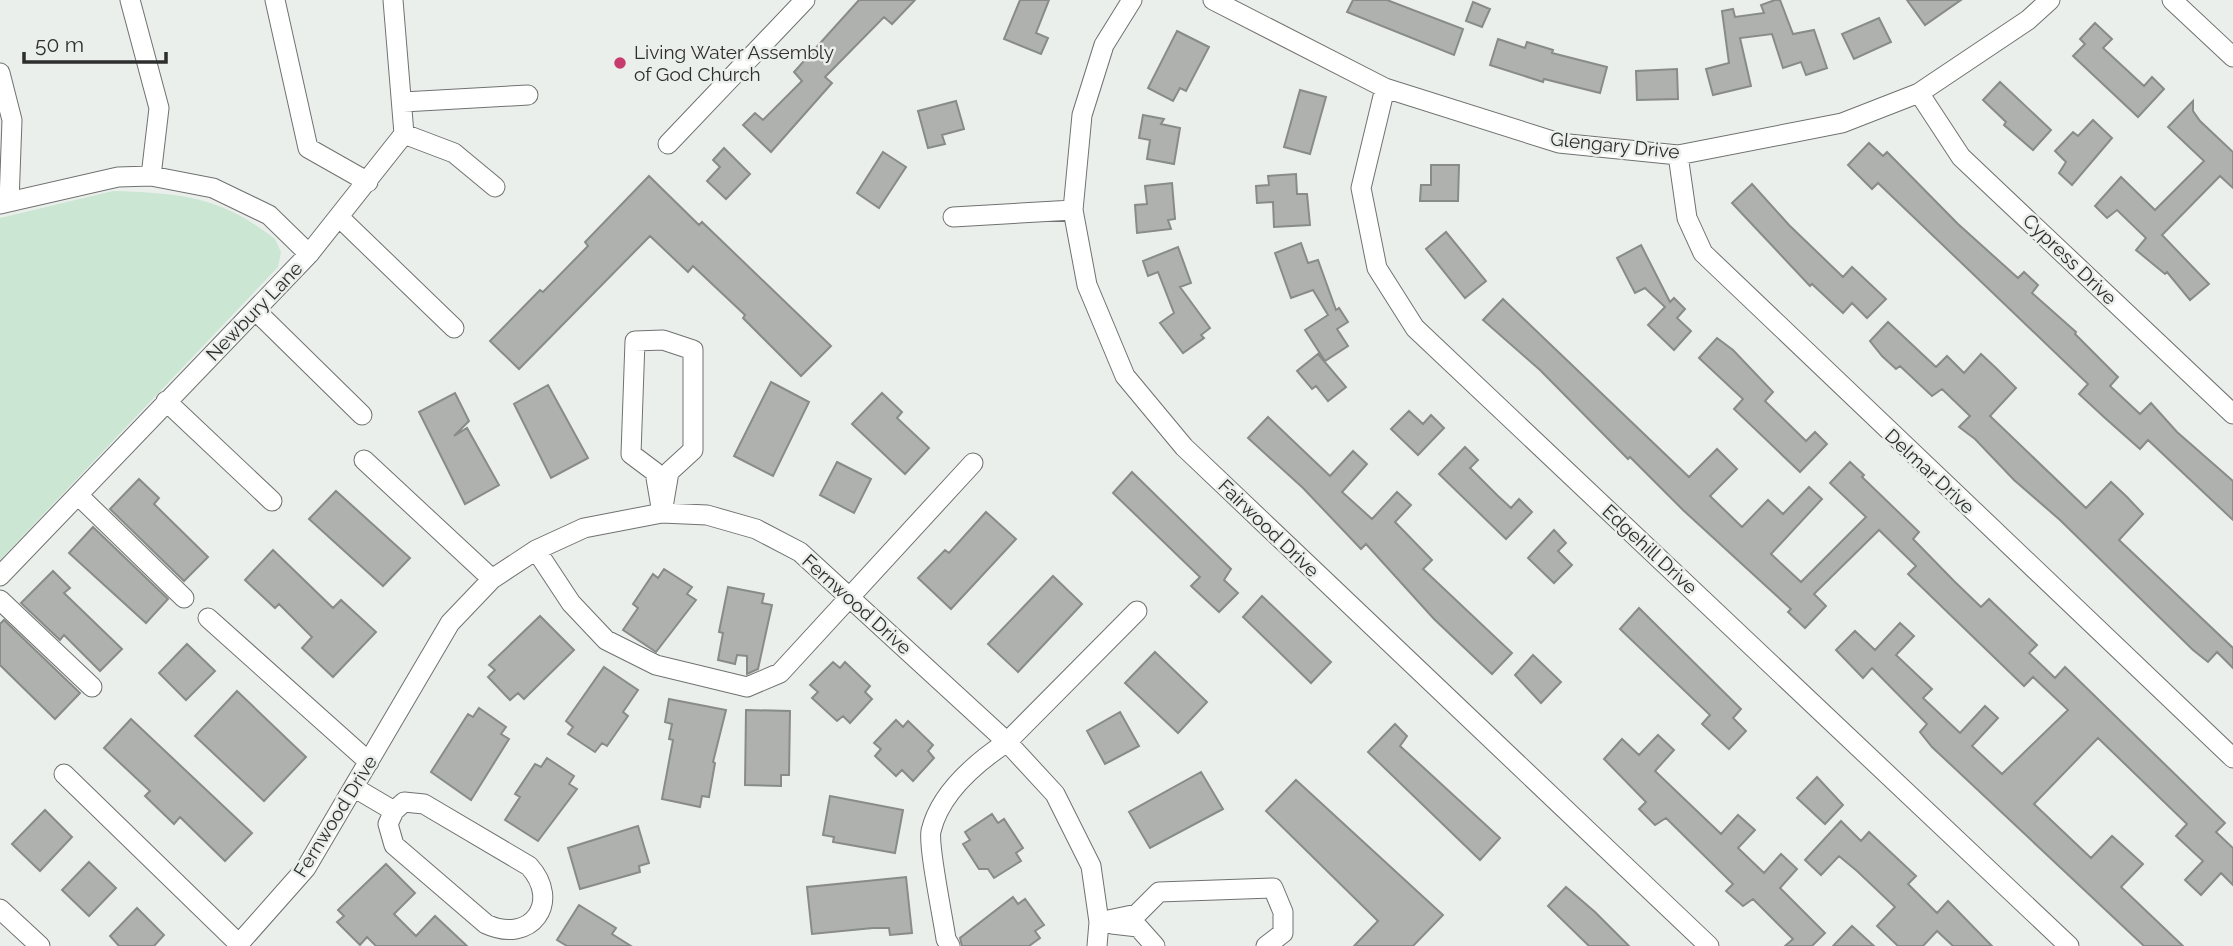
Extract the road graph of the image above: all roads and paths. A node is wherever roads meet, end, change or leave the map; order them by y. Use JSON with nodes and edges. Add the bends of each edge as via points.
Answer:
{"nodes":[{"id":1,"x":130,"y":0,"type":"edge"},
{"id":2,"x":275,"y":0,"type":"edge"},
{"id":3,"x":393,"y":0,"type":"edge"},
{"id":4,"x":805,"y":0,"type":"edge"},
{"id":5,"x":1132,"y":0,"type":"edge"},
{"id":6,"x":1213,"y":0,"type":"edge"},
{"id":7,"x":2050,"y":0,"type":"edge"},
{"id":8,"x":2172,"y":0,"type":"edge"},
{"id":9,"x":2233,"y":57,"type":"edge"},
{"id":10,"x":0,"y":74,"type":"edge"},
{"id":11,"x":1385,"y":88,"type":"junction"},
{"id":12,"x":1919,"y":93,"type":"junction"},
{"id":13,"x":528,"y":95,"type":"dead end"},
{"id":14,"x":403,"y":102,"type":"junction"},
{"id":15,"x":404,"y":134,"type":"junction"},
{"id":16,"x":668,"y":144,"type":"dead end"},
{"id":17,"x":1678,"y":155,"type":"junction"},
{"id":18,"x":150,"y":176,"type":"junction"},
{"id":19,"x":368,"y":183,"type":"junction"},
{"id":20,"x":495,"y":187,"type":"dead end"},
{"id":21,"x":4,"y":203,"type":"edge"},
{"id":22,"x":1073,"y":210,"type":"junction"},
{"id":23,"x":339,"y":217,"type":"junction"},
{"id":24,"x":953,"y":217,"type":"dead end"},
{"id":25,"x":309,"y":254,"type":"junction"},
{"id":26,"x":256,"y":311,"type":"junction"},
{"id":27,"x":454,"y":328,"type":"dead end"},
{"id":28,"x":166,"y":401,"type":"junction"},
{"id":29,"x":2233,"y":414,"type":"edge"},
{"id":30,"x":362,"y":415,"type":"dead end"},
{"id":31,"x":364,"y":460,"type":"dead end"},
{"id":32,"x":973,"y":463,"type":"dead end"},
{"id":33,"x":79,"y":496,"type":"junction"},
{"id":34,"x":272,"y":500,"type":"dead end"},
{"id":35,"x":662,"y":513,"type":"junction"},
{"id":36,"x":536,"y":550,"type":"junction"},
{"id":37,"x":0,"y":576,"type":"edge"},
{"id":38,"x":492,"y":579,"type":"junction"},
{"id":39,"x":850,"y":595,"type":"junction"},
{"id":40,"x":184,"y":598,"type":"dead end"},
{"id":41,"x":0,"y":600,"type":"edge"},
{"id":42,"x":1138,"y":611,"type":"dead end"},
{"id":43,"x":208,"y":618,"type":"dead end"},
{"id":44,"x":92,"y":687,"type":"dead end"},
{"id":45,"x":1007,"y":742,"type":"junction"},
{"id":46,"x":2233,"y":758,"type":"edge"},
{"id":47,"x":369,"y":762,"type":"junction"},
{"id":48,"x":64,"y":774,"type":"dead end"},
{"id":49,"x":355,"y":788,"type":"junction"},
{"id":50,"x":394,"y":811,"type":"junction"},
{"id":51,"x":0,"y":909,"type":"edge"},
{"id":52,"x":1099,"y":922,"type":"junction"},
{"id":53,"x":238,"y":945,"type":"edge"},
{"id":54,"x":40,"y":946,"type":"edge"},
{"id":55,"x":950,"y":946,"type":"edge"},
{"id":56,"x":1097,"y":946,"type":"edge"},
{"id":57,"x":1155,"y":946,"type":"edge"},
{"id":58,"x":1266,"y":946,"type":"edge"},
{"id":59,"x":1709,"y":946,"type":"edge"},
{"id":60,"x":2069,"y":946,"type":"edge"}],
"edges":[{"from":1,"to":18,"type":"street","via":[[159,108]]},
{"from":2,"to":19,"type":"street","via":[[308,148]]},
{"from":3,"to":14,"type":"street"},
{"from":4,"to":16,"type":"street"},
{"from":5,"to":22,"type":"street","name":"Fairwood Drive","via":[[1104,46],[1082,115]]},
{"from":6,"to":11,"type":"street","name":"Glengary Drive"},
{"from":7,"to":12,"type":"street","name":"Glengary Drive","via":[[2028,20]]},
{"from":8,"to":9,"type":"street"},
{"from":10,"to":21,"type":"street","via":[[12,120]]},
{"from":11,"to":17,"type":"street","name":"Glengary Drive","via":[[1559,143]]},
{"from":11,"to":60,"type":"street","name":"Edgehill Drive","via":[[1362,188],[1377,268],[1415,328]]},
{"from":12,"to":17,"type":"street","name":"Glengary Drive","via":[[1842,123]]},
{"from":12,"to":29,"type":"street","name":"Cypress Drive","via":[[1962,157]]},
{"from":13,"to":14,"type":"street"},
{"from":14,"to":15,"type":"street"},
{"from":15,"to":19,"type":"street","name":"Newbury Lane"},
{"from":15,"to":20,"type":"street","via":[[454,153]]},
{"from":17,"to":46,"type":"street","name":"Delmar Drive","via":[[1687,218],[1703,253]]},
{"from":18,"to":21,"type":"street","via":[[118,177]]},
{"from":18,"to":25,"type":"street","via":[[214,188],[269,215]]},
{"from":19,"to":23,"type":"street","name":"Newbury Lane"},
{"from":22,"to":24,"type":"street"},
{"from":22,"to":59,"type":"street","name":"Fairwood Drive","via":[[1087,285],[1119,363],[1162,423]]},
{"from":23,"to":25,"type":"street","name":"Newbury Lane"},
{"from":23,"to":27,"type":"street"},
{"from":25,"to":26,"type":"street","name":"Newbury Lane"},
{"from":26,"to":28,"type":"street","name":"Newbury Lane"},
{"from":26,"to":30,"type":"street"},
{"from":28,"to":33,"type":"street","name":"Newbury Lane"},
{"from":28,"to":34,"type":"street"},
{"from":31,"to":38,"type":"street"},
{"from":32,"to":39,"type":"street"},
{"from":33,"to":37,"type":"street","name":"Newbury Lane"},
{"from":33,"to":40,"type":"street"},
{"from":35,"to":35,"type":"street","via":[[655,472],[631,454],[635,341],[663,340],[694,350],[693,450],[669,472]]},
{"from":35,"to":36,"type":"street","name":"Fernwood Drive","via":[[584,528]]},
{"from":35,"to":39,"type":"street","name":"Fernwood Drive","via":[[707,515],[756,529],[800,552]]},
{"from":36,"to":38,"type":"street","name":"Fernwood Drive"},
{"from":36,"to":39,"type":"street","via":[[571,603],[606,640],[656,665],[747,687],[780,673]]},
{"from":38,"to":47,"type":"street","name":"Fernwood Drive","via":[[450,623]]},
{"from":39,"to":45,"type":"street","name":"Fernwood Drive"},
{"from":41,"to":44,"type":"street"},
{"from":42,"to":45,"type":"street"},
{"from":43,"to":47,"type":"street"},
{"from":45,"to":52,"type":"street","name":"Fernwood Drive","via":[[1055,794],[1091,866]]},
{"from":45,"to":55,"type":"street","via":[[984,758],[943,801],[930,833]]},
{"from":47,"to":49,"type":"street","name":"Fernwood Drive"},
{"from":48,"to":53,"type":"street"},
{"from":49,"to":50,"type":"street"},
{"from":49,"to":53,"type":"street","name":"Fernwood Drive","via":[[306,868]]},
{"from":50,"to":50,"type":"street","via":[[388,824],[394,845],[486,924],[513,931],[537,916],[543,889],[529,866],[424,804],[404,802]]},
{"from":51,"to":54,"type":"street"},
{"from":52,"to":56,"type":"street","name":"Fernwood Drive"},
{"from":52,"to":57,"type":"street","via":[[1138,927]]},
{"from":52,"to":58,"type":"street","via":[[1137,914],[1159,892],[1273,888],[1283,912],[1283,933]]}]}
